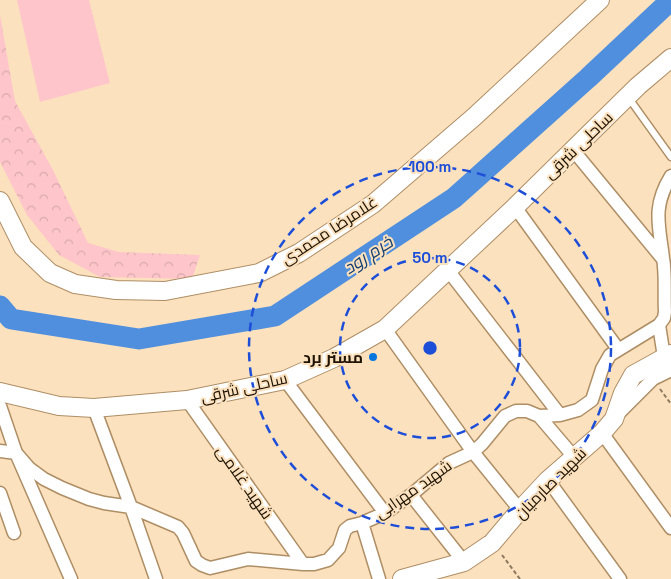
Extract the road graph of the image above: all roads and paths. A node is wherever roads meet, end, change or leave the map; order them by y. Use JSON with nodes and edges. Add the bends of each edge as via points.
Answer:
{"nodes":[{"id":1,"x":600,"y":0,"type":"edge"},
{"id":2,"x":671,"y":58,"type":"edge"},
{"id":3,"x":628,"y":96,"type":"junction"},
{"id":4,"x":573,"y":150,"type":"junction"},
{"id":5,"x":671,"y":157,"type":"edge"},
{"id":6,"x":671,"y":176,"type":"edge"},
{"id":7,"x":0,"y":200,"type":"edge"},
{"id":8,"x":515,"y":207,"type":"junction"},
{"id":9,"x":667,"y":264,"type":"edge"},
{"id":10,"x":447,"y":269,"type":"junction"},
{"id":11,"x":659,"y":325,"type":"junction"},
{"id":12,"x":384,"y":329,"type":"junction"},
{"id":13,"x":618,"y":349,"type":"junction"},
{"id":14,"x":669,"y":360,"type":"edge"},
{"id":15,"x":653,"y":379,"type":"junction"},
{"id":16,"x":285,"y":380,"type":"junction"},
{"id":17,"x":0,"y":392,"type":"edge"},
{"id":18,"x":187,"y":400,"type":"junction"},
{"id":19,"x":671,"y":404,"type":"edge"},
{"id":20,"x":0,"y":406,"type":"edge"},
{"id":21,"x":94,"y":408,"type":"junction"},
{"id":22,"x":539,"y":416,"type":"junction"},
{"id":23,"x":560,"y":416,"type":"junction"},
{"id":24,"x":614,"y":419,"type":"junction"},
{"id":25,"x":602,"y":433,"type":"junction"},
{"id":26,"x":0,"y":451,"type":"edge"},
{"id":27,"x":473,"y":452,"type":"junction"},
{"id":28,"x":16,"y":453,"type":"junction"},
{"id":29,"x":574,"y":457,"type":"junction"},
{"id":30,"x":548,"y":480,"type":"junction"},
{"id":31,"x":0,"y":493,"type":"edge"},
{"id":32,"x":411,"y":495,"type":"junction"},
{"id":33,"x":132,"y":507,"type":"junction"},
{"id":34,"x":520,"y":510,"type":"junction"},
{"id":35,"x":385,"y":513,"type":"junction"},
{"id":36,"x":362,"y":523,"type":"junction"},
{"id":37,"x":671,"y":528,"type":"edge"},
{"id":38,"x":14,"y":532,"type":"dead end"},
{"id":39,"x":492,"y":543,"type":"junction"},
{"id":40,"x":464,"y":562,"type":"junction"},
{"id":41,"x":303,"y":564,"type":"junction"},
{"id":42,"x":71,"y":579,"type":"edge"},
{"id":43,"x":156,"y":579,"type":"edge"},
{"id":44,"x":379,"y":579,"type":"edge"},
{"id":45,"x":402,"y":579,"type":"edge"},
{"id":46,"x":520,"y":579,"type":"edge"},
{"id":47,"x":620,"y":579,"type":"edge"}],
"edges":[{"from":1,"to":7,"type":"main road","name":"غلامرضا محمدی","via":[[474,117],[372,204],[300,253],[259,273],[165,291],[116,290],[75,284],[50,273],[23,247]]},
{"from":2,"to":3,"type":"main road","name":"ساحلی شرقی"},
{"from":3,"to":4,"type":"main road","name":"ساحلی شرقی"},
{"from":3,"to":5,"type":"lane"},
{"from":4,"to":8,"type":"main road","name":"ساحلی شرقی"},
{"from":4,"to":9,"type":"street"},
{"from":6,"to":9,"type":"street","via":[[657,216],[658,234]]},
{"from":8,"to":10,"type":"main road","name":"ساحلی شرقی"},
{"from":8,"to":13,"type":"street"},
{"from":9,"to":11,"type":"street","via":[[665,312]]},
{"from":10,"to":12,"type":"main road","name":"ساحلی شرقی"},
{"from":10,"to":23,"type":"street"},
{"from":11,"to":13,"type":"street","name":"شهید مهرابی"},
{"from":11,"to":14,"type":"street"},
{"from":12,"to":16,"type":"main road","name":"ساحلی شرقی","via":[[334,358]]},
{"from":12,"to":27,"type":"street"},
{"from":13,"to":23,"type":"street","name":"شهید مهرابی","via":[[606,362],[592,400],[578,410]]},
{"from":14,"to":15,"type":"street"},
{"from":14,"to":24,"type":"main road","name":"شهید صارمیان","via":[[633,375]]},
{"from":15,"to":19,"type":"path"},
{"from":15,"to":24,"type":"street"},
{"from":16,"to":18,"type":"main road","name":"ساحلی شرقی"},
{"from":16,"to":35,"type":"street"},
{"from":17,"to":21,"type":"main road","name":"ساحلی شرقی","via":[[59,406]]},
{"from":18,"to":21,"type":"main road","name":"ساحلی شرقی"},
{"from":18,"to":41,"type":"street","name":"شهید غلامی"},
{"from":20,"to":28,"type":"street"},
{"from":21,"to":33,"type":"street"},
{"from":22,"to":23,"type":"street","name":"شهید مهرابی"},
{"from":22,"to":27,"type":"street","name":"شهید مهرابی","via":[[527,411],[505,416]]},
{"from":22,"to":29,"type":"street"},
{"from":24,"to":25,"type":"main road","name":"شهید صارمیان"},
{"from":25,"to":29,"type":"main road","name":"شهید صارمیان"},
{"from":25,"to":37,"type":"street"},
{"from":26,"to":28,"type":"street"},
{"from":27,"to":32,"type":"street","name":"شهید مهرابی","via":[[449,463]]},
{"from":27,"to":34,"type":"street"},
{"from":28,"to":33,"type":"street","name":"شهید مهرابی","via":[[29,468],[62,488],[97,501]]},
{"from":28,"to":42,"type":"street"},
{"from":29,"to":30,"type":"main road","name":"شهید صارمیان"},
{"from":30,"to":34,"type":"main road","name":"شهید صارمیان"},
{"from":30,"to":47,"type":"street"},
{"from":31,"to":38,"type":"street"},
{"from":32,"to":35,"type":"street","name":"شهید مهرابی"},
{"from":32,"to":40,"type":"street"},
{"from":33,"to":41,"type":"street","name":"شهید مهرابی","via":[[178,528],[196,561],[210,568],[248,559]]},
{"from":33,"to":43,"type":"street"},
{"from":34,"to":39,"type":"main road","name":"شهید صارمیان"},
{"from":35,"to":36,"type":"street","name":"شهید مهرابی"},
{"from":36,"to":41,"type":"street","name":"شهید مهرابی","via":[[345,530],[339,548],[328,560]]},
{"from":36,"to":44,"type":"street"},
{"from":39,"to":40,"type":"main road","name":"شهید صارمیان"},
{"from":39,"to":46,"type":"path"},
{"from":40,"to":45,"type":"main road","name":"شهید صارمیان"}]}
